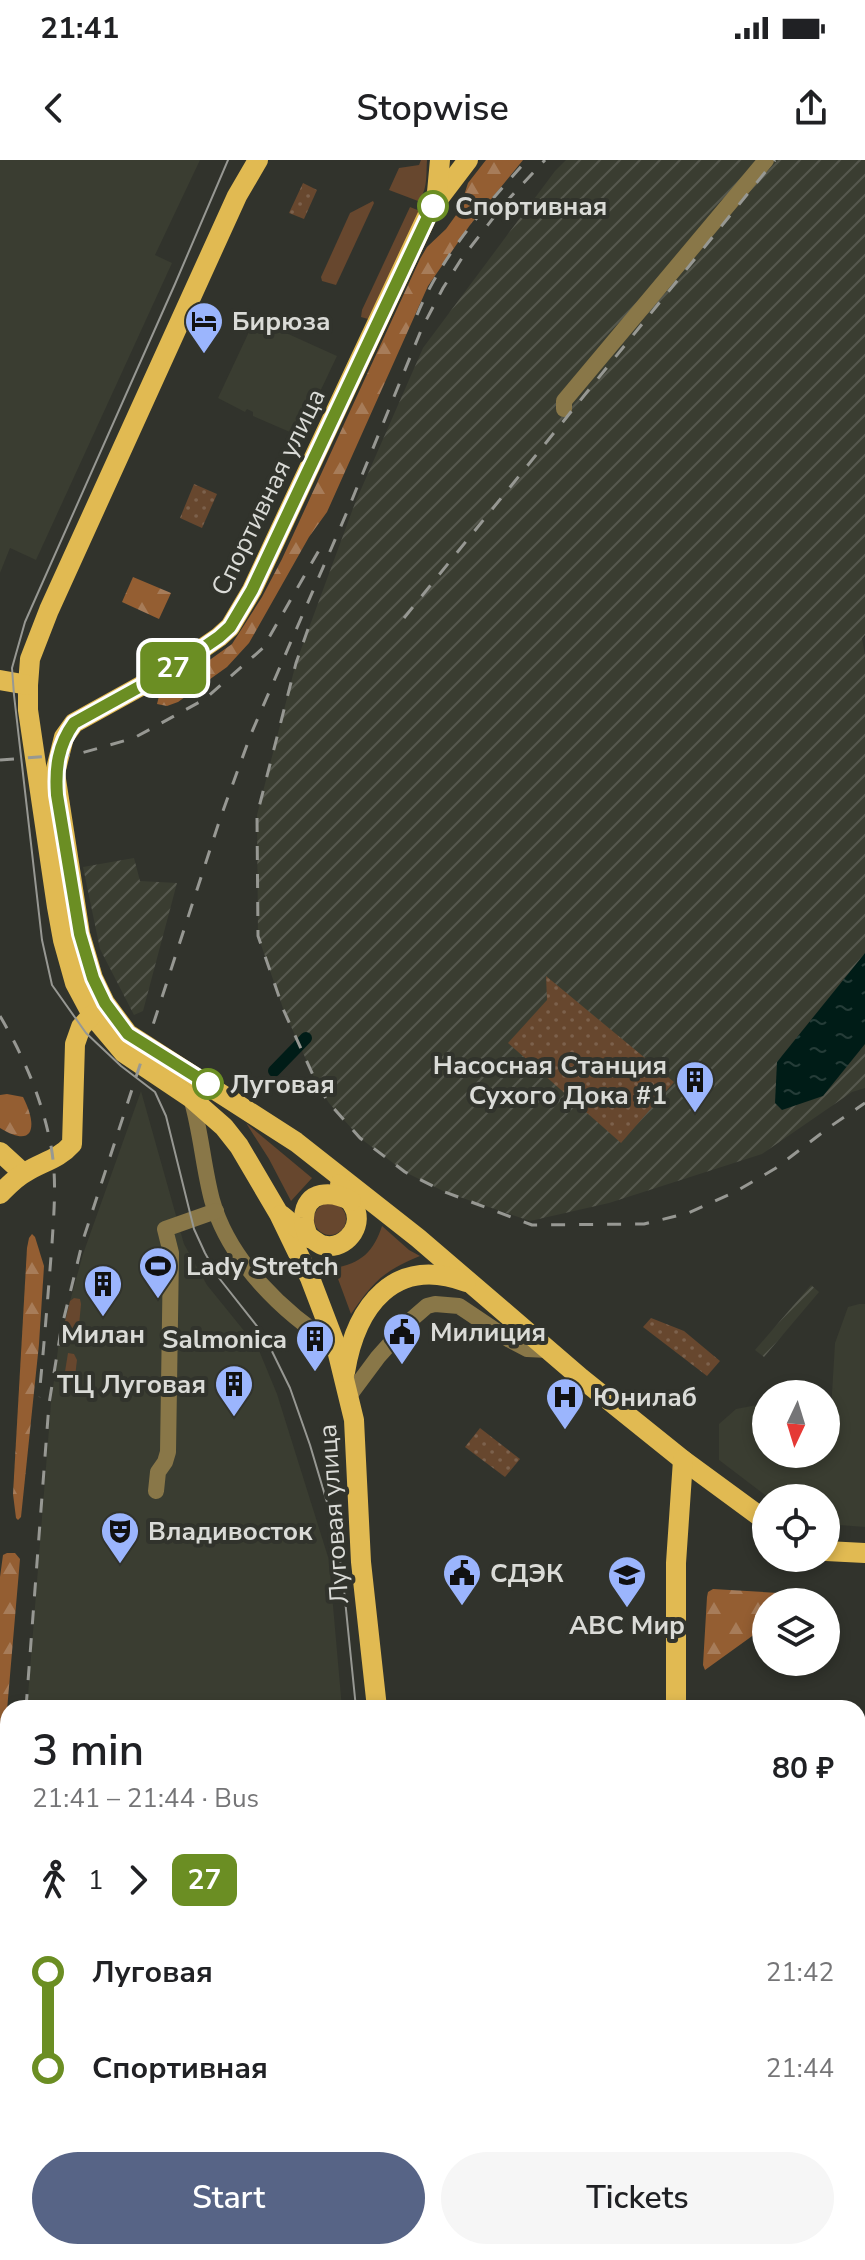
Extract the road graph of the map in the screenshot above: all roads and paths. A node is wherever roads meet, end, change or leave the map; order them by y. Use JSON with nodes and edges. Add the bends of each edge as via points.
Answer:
{"nodes":[{"id":1,"x":258,"y":160,"type":"edge"},
{"id":2,"x":440,"y":160,"type":"edge"},
{"id":3,"x":468,"y":160,"type":"edge"},
{"id":4,"x":766,"y":160,"type":"edge"},
{"id":5,"x":436,"y":203,"type":"junction"},
{"id":6,"x":564,"y":409,"type":"dead end"},
{"id":7,"x":0,"y":680,"type":"edge"},
{"id":8,"x":28,"y":685,"type":"junction"},
{"id":9,"x":92,"y":1015,"type":"junction"},
{"id":10,"x":191,"y":1098,"type":"junction"},
{"id":11,"x":0,"y":1152,"type":"edge"},
{"id":12,"x":332,"y":1171,"type":"junction"},
{"id":13,"x":23,"y":1173,"type":"junction"},
{"id":14,"x":0,"y":1194,"type":"edge"},
{"id":15,"x":348,"y":1200,"type":"junction"},
{"id":16,"x":380,"y":1209,"type":"junction"},
{"id":17,"x":216,"y":1211,"type":"junction"},
{"id":18,"x":279,"y":1214,"type":"junction"},
{"id":19,"x":308,"y":1234,"type":"junction"},
{"id":20,"x":310,"y":1278,"type":"junction"},
{"id":21,"x":474,"y":1285,"type":"junction"},
{"id":22,"x":336,"y":1346,"type":"junction"},
{"id":23,"x":548,"y":1350,"type":"junction"},
{"id":24,"x":346,"y":1387,"type":"junction"},
{"id":25,"x":683,"y":1460,"type":"junction"},
{"id":26,"x":156,"y":1491,"type":"dead end"},
{"id":27,"x":752,"y":1511,"type":"edge"},
{"id":28,"x":840,"y":1552,"type":"edge"},
{"id":29,"x":865,"y":1553,"type":"edge"},
{"id":30,"x":376,"y":1700,"type":"edge"},
{"id":31,"x":676,"y":1700,"type":"edge"}],
"edges":[{"from":1,"to":8,"type":"main road","via":[[243,182],[49,610],[30,659]]},
{"from":2,"to":5,"type":"main road","name":"Спортивная улица"},
{"from":3,"to":5,"type":"main road"},
{"from":4,"to":6,"type":"street","via":[[564,401]]},
{"from":5,"to":12,"type":"main road","name":"Спортивная улица","via":[[230,627],[177,666],[74,723],[64,737],[55,773],[80,934],[105,1003],[128,1034],[285,1134]]},
{"from":7,"to":8,"type":"main road"},
{"from":8,"to":9,"type":"main road","name":"Луговая улица","via":[[32,745],[63,940],[75,983]]},
{"from":9,"to":10,"type":"main road","name":"Луговая улица","via":[[124,1053]]},
{"from":9,"to":13,"type":"main road","via":[[75,1044],[72,1144]]},
{"from":10,"to":17,"type":"street"},
{"from":10,"to":18,"type":"main road","name":"Луговая улица","via":[[239,1146]]},
{"from":11,"to":13,"type":"main road"},
{"from":12,"to":15,"type":"main road"},
{"from":12,"to":16,"type":"main road"},
{"from":13,"to":14,"type":"main road"},
{"from":15,"to":16,"type":"main road"},
{"from":15,"to":19,"type":"main road","via":[[336,1193],[310,1202],[304,1214]]},
{"from":15,"to":19,"type":"main road","via":[[357,1221],[345,1241],[328,1246]]},
{"from":16,"to":21,"type":"main road"},
{"from":17,"to":22,"type":"street","via":[[270,1296]]},
{"from":17,"to":26,"type":"street","via":[[165,1229],[171,1253],[168,1452]]},
{"from":18,"to":19,"type":"main road"},
{"from":18,"to":20,"type":"main road","name":"Луговая улица"},
{"from":19,"to":20,"type":"main road"},
{"from":20,"to":22,"type":"main road","name":"Луговая улица"},
{"from":21,"to":23,"type":"main road"},
{"from":21,"to":24,"type":"main road","via":[[435,1274],[396,1282],[371,1305],[356,1330]]},
{"from":22,"to":24,"type":"main road","name":"Луговая улица"},
{"from":23,"to":24,"type":"street","via":[[527,1349],[459,1306],[435,1304],[412,1319]]},
{"from":23,"to":25,"type":"main road"},
{"from":24,"to":30,"type":"main road","name":"Луговая улица","via":[[354,1420],[361,1565]]},
{"from":25,"to":27,"type":"main road"},
{"from":25,"to":31,"type":"main road"},
{"from":28,"to":29,"type":"main road"}]}
